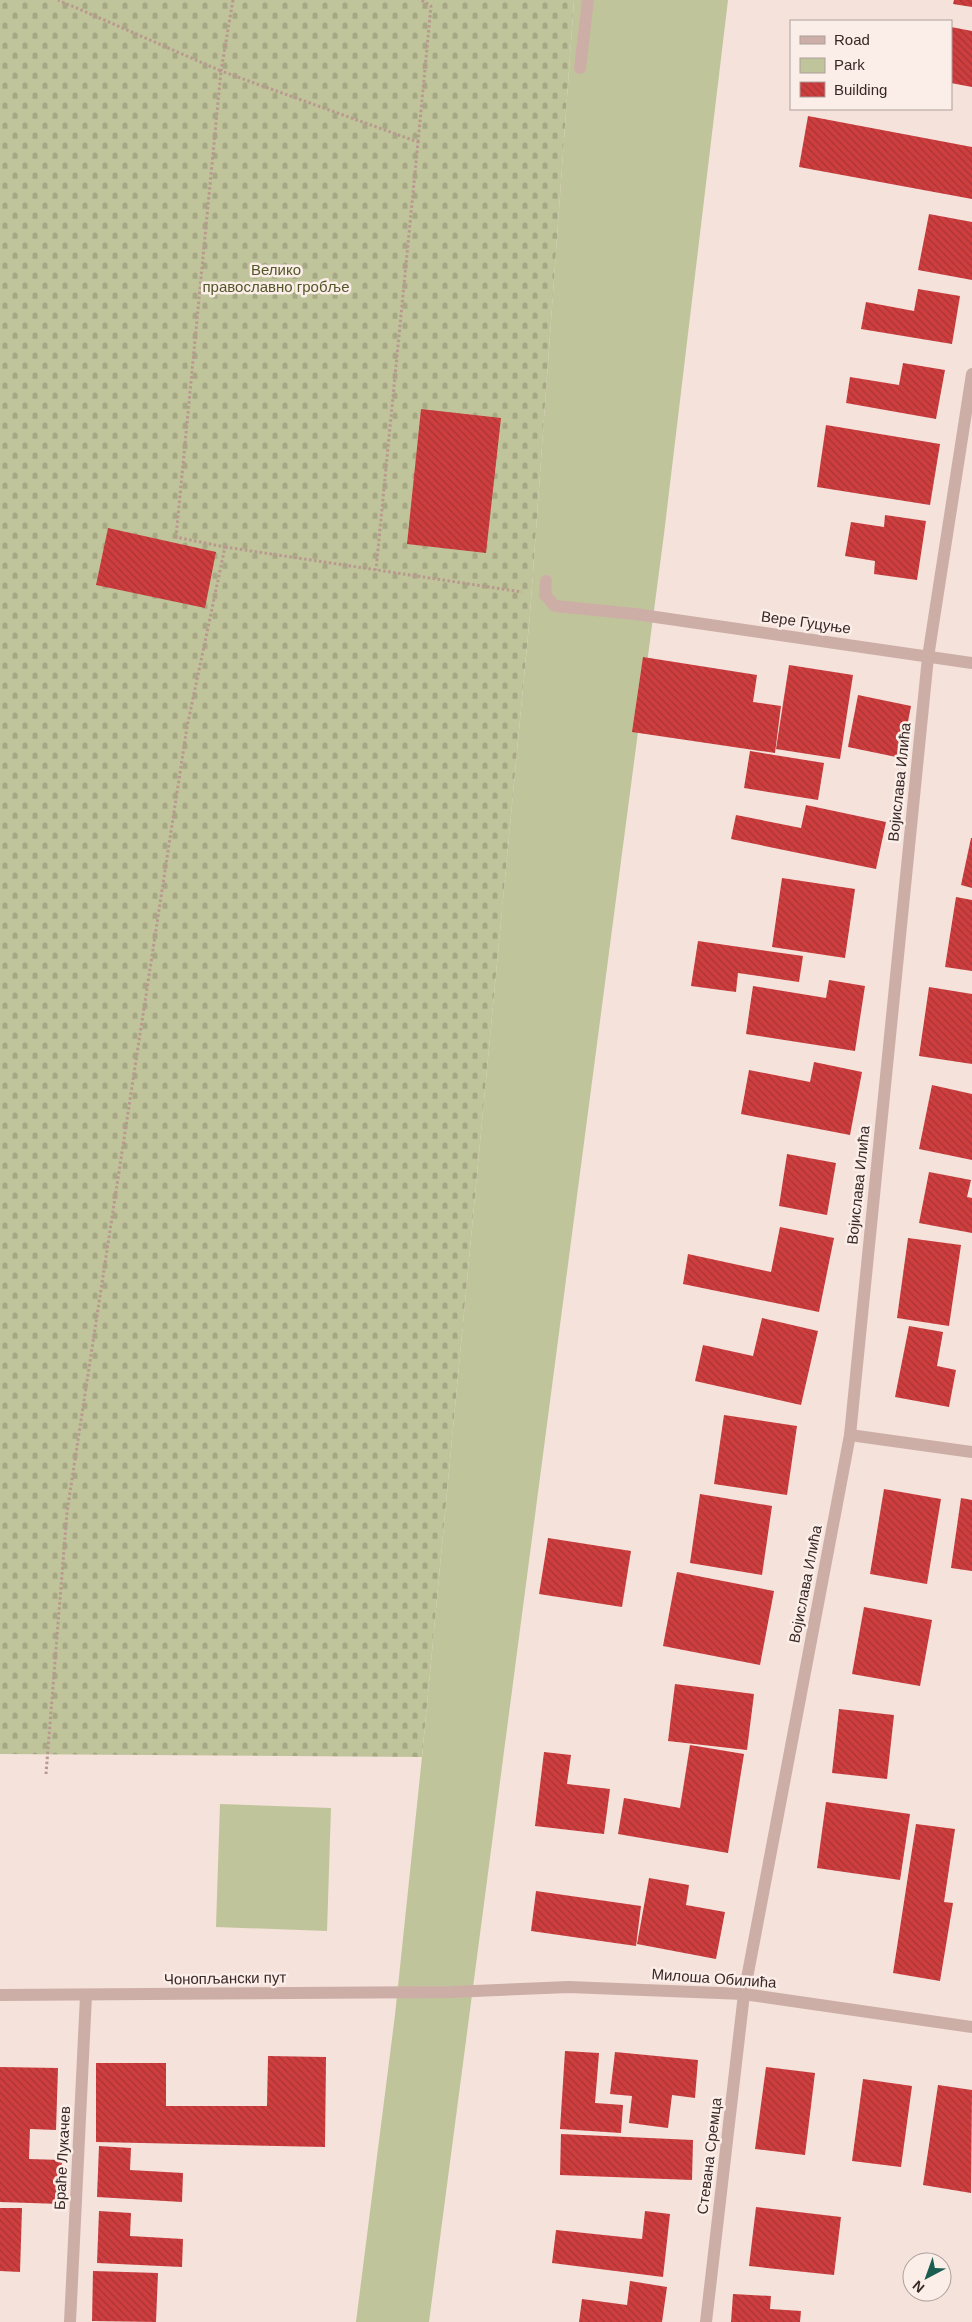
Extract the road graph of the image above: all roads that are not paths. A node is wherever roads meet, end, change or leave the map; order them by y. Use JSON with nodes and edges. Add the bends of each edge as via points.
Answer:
{"nodes":[{"id":1,"x":588,"y":0,"type":"edge"},
{"id":2,"x":580,"y":68,"type":"dead end"},
{"id":3,"x":972,"y":374,"type":"edge"},
{"id":4,"x":546,"y":581,"type":"dead end"},
{"id":5,"x":928,"y":657,"type":"junction"},
{"id":6,"x":972,"y":663,"type":"edge"},
{"id":7,"x":850,"y":1435,"type":"junction"},
{"id":8,"x":972,"y":1452,"type":"edge"},
{"id":9,"x":451,"y":1992,"type":"joint"},
{"id":10,"x":744,"y":1994,"type":"junction"},
{"id":11,"x":0,"y":1995,"type":"edge"},
{"id":12,"x":86,"y":1996,"type":"junction"},
{"id":13,"x":972,"y":2027,"type":"edge"},
{"id":14,"x":70,"y":2322,"type":"edge"},
{"id":15,"x":706,"y":2322,"type":"edge"}],
"edges":[{"from":1,"to":2,"type":"street"},
{"from":3,"to":5,"type":"street","name":"Војислава Илића"},
{"from":4,"to":5,"type":"street","name":"Вере Гуцуње","via":[[544,595],[555,606],[635,614]]},
{"from":5,"to":6,"type":"street","name":"Вере Гуцуње"},
{"from":5,"to":7,"type":"street","name":"Војислава Илића"},
{"from":7,"to":8,"type":"street"},
{"from":7,"to":10,"type":"street","name":"Војислава Илића"},
{"from":9,"to":10,"type":"street","name":"Милоша Обилића","via":[[569,1987]]},
{"from":9,"to":12,"type":"street","name":"Чонопљански пут"},
{"from":10,"to":13,"type":"street","name":"Милоша Обилића"},
{"from":10,"to":15,"type":"street","name":"Стевана Сремца"},
{"from":11,"to":12,"type":"street","name":"Чонопљански пут"},
{"from":12,"to":14,"type":"street","name":"Браће Лукачев"}]}
